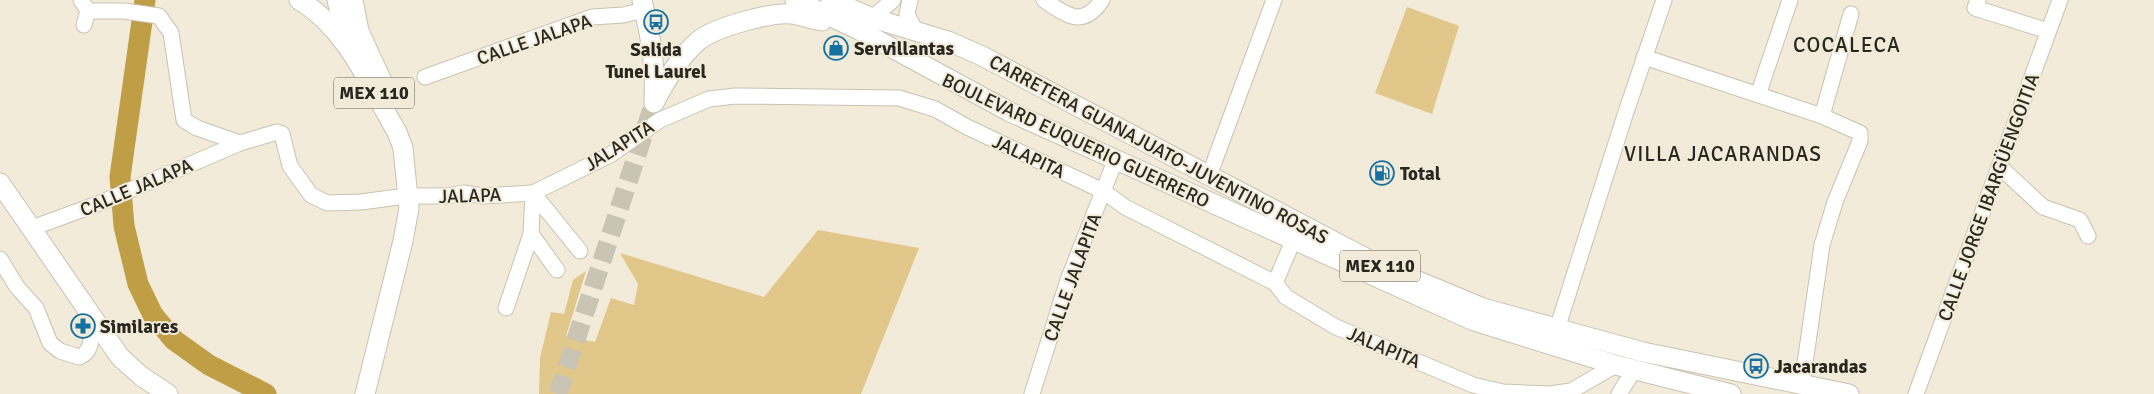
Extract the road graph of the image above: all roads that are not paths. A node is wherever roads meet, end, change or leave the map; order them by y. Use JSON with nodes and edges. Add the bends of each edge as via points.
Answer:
{"nodes":[{"id":1,"x":299,"y":0,"type":"edge"},
{"id":2,"x":337,"y":0,"type":"edge"},
{"id":3,"x":353,"y":0,"type":"edge"},
{"id":4,"x":795,"y":0,"type":"edge"},
{"id":5,"x":892,"y":0,"type":"edge"},
{"id":6,"x":910,"y":0,"type":"edge"},
{"id":7,"x":1044,"y":0,"type":"edge"},
{"id":8,"x":1102,"y":0,"type":"edge"},
{"id":9,"x":1274,"y":0,"type":"edge"},
{"id":10,"x":1664,"y":0,"type":"edge"},
{"id":11,"x":1790,"y":0,"type":"edge"},
{"id":12,"x":1978,"y":0,"type":"edge"},
{"id":13,"x":2060,"y":0,"type":"edge"},
{"id":14,"x":836,"y":2,"type":"edge"},
{"id":15,"x":643,"y":5,"type":"edge"},
{"id":16,"x":84,"y":12,"type":"edge"},
{"id":17,"x":1851,"y":14,"type":"dead end"},
{"id":18,"x":872,"y":18,"type":"junction"},
{"id":19,"x":857,"y":29,"type":"junction"},
{"id":20,"x":2048,"y":31,"type":"junction"},
{"id":21,"x":916,"y":32,"type":"junction"},
{"id":22,"x":348,"y":48,"type":"junction"},
{"id":23,"x":1644,"y":57,"type":"junction"},
{"id":24,"x":425,"y":77,"type":"dead end"},
{"id":25,"x":1758,"y":95,"type":"junction"},
{"id":26,"x":1822,"y":116,"type":"junction"},
{"id":27,"x":240,"y":143,"type":"junction"},
{"id":28,"x":1115,"y":161,"type":"junction"},
{"id":29,"x":1999,"y":166,"type":"junction"},
{"id":30,"x":1209,"y":176,"type":"junction"},
{"id":31,"x":0,"y":182,"type":"edge"},
{"id":32,"x":1103,"y":191,"type":"junction"},
{"id":33,"x":534,"y":193,"type":"junction"},
{"id":34,"x":409,"y":200,"type":"junction"},
{"id":35,"x":32,"y":228,"type":"junction"},
{"id":36,"x":531,"y":234,"type":"junction"},
{"id":37,"x":2088,"y":236,"type":"dead end"},
{"id":38,"x":1292,"y":241,"type":"junction"},
{"id":39,"x":580,"y":251,"type":"dead end"},
{"id":40,"x":0,"y":259,"type":"edge"},
{"id":41,"x":557,"y":270,"type":"dead end"},
{"id":42,"x":1274,"y":283,"type":"junction"},
{"id":43,"x":506,"y":308,"type":"dead end"},
{"id":44,"x":88,"y":311,"type":"junction"},
{"id":45,"x":1557,"y":329,"type":"junction"},
{"id":46,"x":1616,"y":365,"type":"junction"},
{"id":47,"x":1634,"y":370,"type":"junction"},
{"id":48,"x":1796,"y":389,"type":"edge"},
{"id":49,"x":1471,"y":390,"type":"edge"},
{"id":50,"x":168,"y":394,"type":"edge"},
{"id":51,"x":365,"y":394,"type":"edge"},
{"id":52,"x":1032,"y":394,"type":"edge"},
{"id":53,"x":1619,"y":394,"type":"edge"},
{"id":54,"x":1731,"y":394,"type":"edge"},
{"id":55,"x":1850,"y":394,"type":"edge"},
{"id":56,"x":1916,"y":394,"type":"edge"}],
"edges":[{"from":1,"to":22,"type":"main road","number":"MEX 110","via":[[319,14]]},
{"from":2,"to":22,"type":"main road"},
{"from":3,"to":34,"type":"main road","via":[[359,31],[405,129],[410,149]]},
{"from":4,"to":19,"type":"main road","name":"BOULEVARD EUQUERIO GUERRERO","number":"MEX 110"},
{"from":5,"to":18,"type":"street"},
{"from":6,"to":21,"type":"street","via":[[907,14]]},
{"from":7,"to":8,"type":"street","via":[[1074,18],[1090,12]]},
{"from":9,"to":30,"type":"street"},
{"from":10,"to":23,"type":"street"},
{"from":11,"to":25,"type":"street"},
{"from":12,"to":20,"type":"street","via":[[1975,8]]},
{"from":13,"to":20,"type":"street","name":"CALLE JORGE IBARGÜENGOITIA"},
{"from":14,"to":18,"type":"main road","name":"CARRETERA GUANAJUATO-JUVENTINO ROSAS","number":"MEX 110"},
{"from":15,"to":19,"type":"main road","via":[[655,62],[654,103],[679,62],[700,40],[742,22],[767,15],[791,14]]},
{"from":15,"to":24,"type":"street","name":"CALLE JALAPA","via":[[623,15],[592,17]]},
{"from":16,"to":27,"type":"street","via":[[124,11],[159,16],[170,33],[184,120]]},
{"from":17,"to":26,"type":"street"},
{"from":18,"to":21,"type":"main road","name":"CARRETERA GUANAJUATO-JUVENTINO ROSAS","number":"MEX 110"},
{"from":19,"to":28,"type":"main road","name":"BOULEVARD EUQUERIO GUERRERO","number":"MEX 110","via":[[1002,108]]},
{"from":20,"to":29,"type":"street","name":"CALLE JORGE IBARGÜENGOITIA"},
{"from":21,"to":30,"type":"main road","name":"CARRETERA GUANAJUATO-JUVENTINO ROSAS","number":"MEX 110","via":[[982,56]]},
{"from":22,"to":34,"type":"main road","number":"MEX 110","via":[[397,132],[403,148]]},
{"from":23,"to":25,"type":"street"},
{"from":23,"to":45,"type":"street"},
{"from":25,"to":26,"type":"street"},
{"from":26,"to":48,"type":"street","via":[[1860,133],[1860,141],[1835,202],[1822,245]]},
{"from":27,"to":34,"type":"street","name":"CALLE JALAPA","via":[[277,132],[282,134],[290,166],[311,195],[327,203]]},
{"from":27,"to":35,"type":"street","name":"CALLE JALAPA","via":[[100,203]]},
{"from":28,"to":32,"type":"street","name":"CALLE JALAPITA"},
{"from":28,"to":38,"type":"main road","name":"BOULEVARD EUQUERIO GUERRERO","number":"MEX 110"},
{"from":29,"to":37,"type":"street","via":[[2043,208],[2080,220]]},
{"from":29,"to":56,"type":"street","name":"CALLE JORGE IBARGÜENGOITIA"},
{"from":30,"to":45,"type":"main road","name":"CARRETERA GUANAJUATO-JUVENTINO ROSAS","number":"MEX 110","via":[[1376,264],[1483,308]]},
{"from":31,"to":35,"type":"main road"},
{"from":32,"to":33,"type":"street","name":"JALAPITA","via":[[935,109],[899,98],[735,96],[709,99],[660,120],[610,155]]},
{"from":32,"to":42,"type":"street","name":"JALAPITA","via":[[1125,208]]},
{"from":32,"to":52,"type":"street","name":"CALLE JALAPITA","via":[[1068,280]]},
{"from":33,"to":34,"type":"street","name":"JALAPA","via":[[483,196],[464,193]]},
{"from":33,"to":36,"type":"street"},
{"from":33,"to":39,"type":"street"},
{"from":34,"to":51,"type":"main road","number":"MEX 110","via":[[403,241]]},
{"from":35,"to":44,"type":"main road"},
{"from":36,"to":41,"type":"street"},
{"from":36,"to":43,"type":"street"},
{"from":38,"to":42,"type":"street"},
{"from":38,"to":46,"type":"main road","name":"BOULEVARD EUQUERIO GUERRERO","number":"MEX 110","via":[[1474,321]]},
{"from":40,"to":44,"type":"street","via":[[17,287],[36,308],[50,343],[60,351],[79,357],[86,354],[91,346]]},
{"from":42,"to":49,"type":"street","name":"JALAPITA","via":[[1286,298],[1336,327]]},
{"from":44,"to":50,"type":"main road","via":[[120,357]]},
{"from":45,"to":48,"type":"main road","name":"CARRETERA GUANAJUATO-JUVENTINO ROSAS","number":"MEX 110"},
{"from":46,"to":47,"type":"main road","name":"BOULEVARD EUQUERIO GUERRERO","number":"MEX 110"},
{"from":46,"to":49,"type":"street","name":"JALAPITA","via":[[1571,391],[1550,394]]},
{"from":47,"to":53,"type":"street"},
{"from":47,"to":54,"type":"main road","name":"BOULEVARD EUQUERIO GUERRERO","number":"MEX 110"},
{"from":48,"to":55,"type":"main road","name":"CARRETERA GUANAJUATO-JUVENTINO ROSAS","number":"MEX 110"}]}
